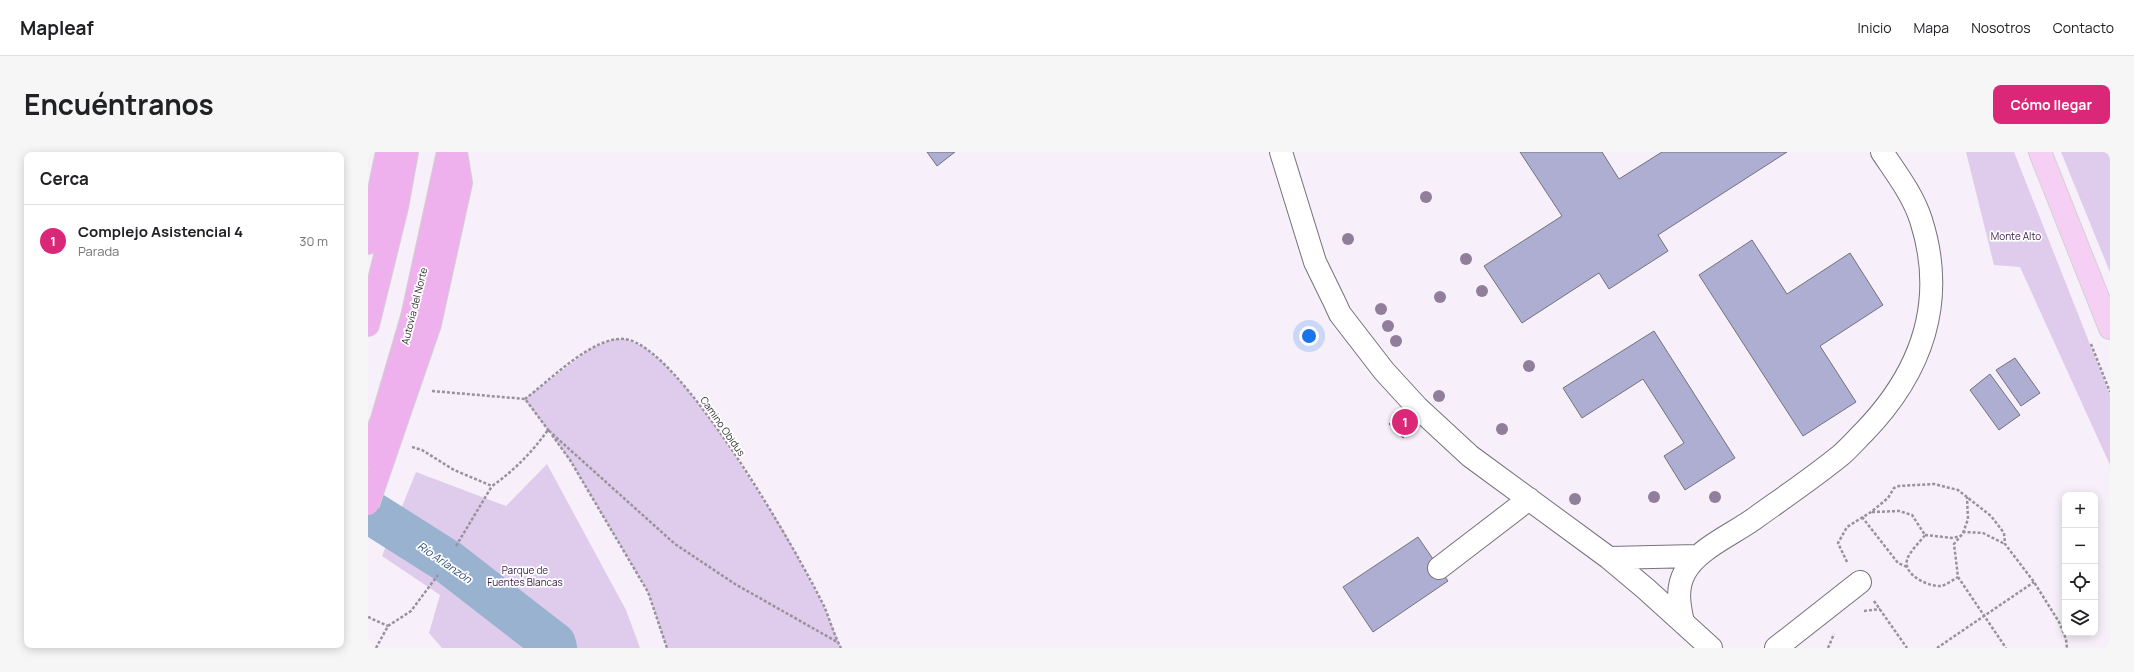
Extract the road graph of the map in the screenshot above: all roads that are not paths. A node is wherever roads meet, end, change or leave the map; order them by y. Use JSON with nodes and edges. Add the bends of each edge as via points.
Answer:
{"nodes":[{"id":1,"x":387,"y":152,"type":"edge"},
{"id":2,"x":407,"y":152,"type":"edge"},
{"id":3,"x":448,"y":152,"type":"edge"},
{"id":4,"x":456,"y":152,"type":"edge"},
{"id":5,"x":1281,"y":152,"type":"edge"},
{"id":6,"x":1882,"y":152,"type":"edge"},
{"id":7,"x":2040,"y":152,"type":"edge"},
{"id":8,"x":368,"y":243,"type":"edge"},
{"id":9,"x":421,"y":320,"type":"junction"},
{"id":10,"x":369,"y":321,"type":"edge"},
{"id":11,"x":2110,"y":328,"type":"edge"},
{"id":12,"x":368,"y":456,"type":"edge"},
{"id":13,"x":1529,"y":499,"type":"junction"},
{"id":14,"x":368,"y":504,"type":"edge"},
{"id":15,"x":1696,"y":556,"type":"junction"},
{"id":16,"x":1609,"y":558,"type":"junction"},
{"id":17,"x":1439,"y":568,"type":"dead end"},
{"id":18,"x":1860,"y":582,"type":"road end"},
{"id":19,"x":1683,"y":622,"type":"junction"},
{"id":20,"x":1711,"y":648,"type":"edge"},
{"id":21,"x":1776,"y":648,"type":"edge"}],
"edges":[{"from":1,"to":8,"type":"highway"},
{"from":2,"to":10,"type":"highway","via":[[397,207]]},
{"from":3,"to":9,"type":"highway","name":"Autovía del Norte"},
{"from":4,"to":9,"type":"highway","via":[[461,183]]},
{"from":5,"to":13,"type":"lane","via":[[1315,262],[1340,314],[1365,349],[1417,407],[1470,456]]},
{"from":6,"to":15,"type":"lane","via":[[1903,183],[1921,219],[1930,263],[1931,305],[1924,337],[1914,364],[1884,411],[1842,455],[1744,527]]},
{"from":7,"to":11,"type":"main road"},
{"from":9,"to":12,"type":"highway","name":"Autovía del Norte","bridge":true},
{"from":9,"to":14,"type":"highway","bridge":true},
{"from":13,"to":16,"type":"lane"},
{"from":13,"to":17,"type":"lane"},
{"from":15,"to":16,"type":"lane"},
{"from":15,"to":19,"type":"lane","via":[[1680,585],[1678,600]]},
{"from":16,"to":19,"type":"lane"},
{"from":18,"to":21,"type":"lane"},
{"from":19,"to":20,"type":"lane"}]}
